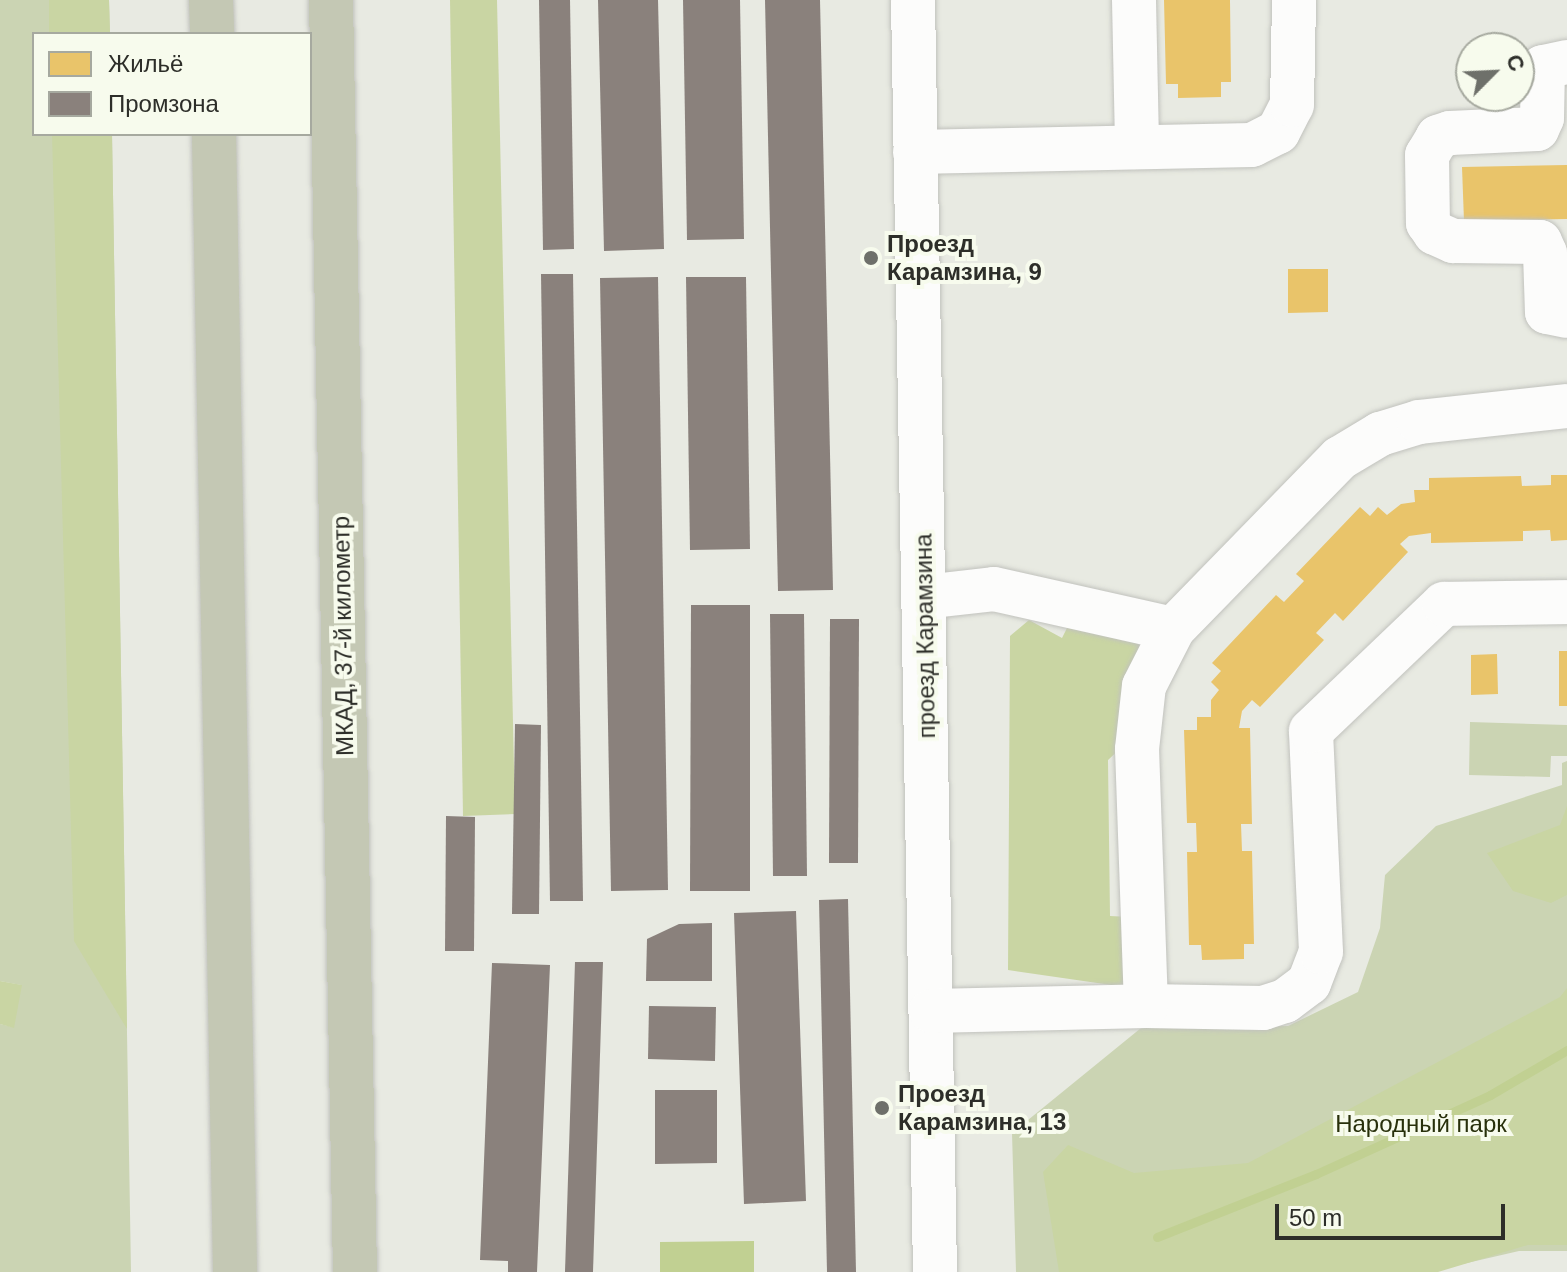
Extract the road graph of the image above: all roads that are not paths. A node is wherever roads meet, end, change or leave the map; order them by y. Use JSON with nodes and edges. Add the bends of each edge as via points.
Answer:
{"nodes":[{"id":1,"x":211,"y":0,"type":"edge"},
{"id":2,"x":331,"y":0,"type":"edge"},
{"id":3,"x":913,"y":0,"type":"edge"},
{"id":4,"x":1134,"y":0,"type":"edge"},
{"id":5,"x":1294,"y":0,"type":"edge"},
{"id":6,"x":212,"y":32,"type":"edge"},
{"id":7,"x":1567,"y":62,"type":"edge"},
{"id":8,"x":214,"y":136,"type":"edge"},
{"id":9,"x":1137,"y":147,"type":"junction"},
{"id":10,"x":915,"y":152,"type":"junction"},
{"id":11,"x":1567,"y":316,"type":"edge"},
{"id":12,"x":1567,"y":406,"type":"edge"},
{"id":13,"x":924,"y":597,"type":"junction"},
{"id":14,"x":1567,"y":602,"type":"edge"},
{"id":15,"x":1173,"y":629,"type":"junction"},
{"id":16,"x":1146,"y":1006,"type":"junction"},
{"id":17,"x":931,"y":1011,"type":"junction"},
{"id":18,"x":235,"y":1272,"type":"edge"},
{"id":19,"x":355,"y":1272,"type":"edge"},
{"id":20,"x":935,"y":1272,"type":"edge"}],
"edges":[{"from":1,"to":6,"type":"highway"},
{"from":2,"to":19,"type":"highway","name":"МКАД, 37-й километр"},
{"from":3,"to":10,"type":"street","name":"проезд Карамзина"},
{"from":4,"to":9,"type":"street"},
{"from":5,"to":9,"type":"street","via":[[1292,105],[1278,132],[1252,145]]},
{"from":7,"to":11,"type":"street","via":[[1543,67],[1537,129],[1450,133],[1438,137],[1427,155],[1428,223],[1435,233],[1453,241],[1540,242],[1547,312]]},
{"from":8,"to":18,"type":"highway"},
{"from":9,"to":10,"type":"street"},
{"from":10,"to":13,"type":"street","name":"проезд Карамзина"},
{"from":12,"to":15,"type":"street","via":[[1419,422],[1380,434],[1340,458]]},
{"from":13,"to":15,"type":"street","via":[[994,589]]},
{"from":13,"to":17,"type":"street","name":"проезд Карамзина"},
{"from":14,"to":16,"type":"street","via":[[1444,604],[1311,731],[1321,952],[1309,983],[1285,1001],[1263,1008]]},
{"from":15,"to":16,"type":"street","via":[[1144,686],[1137,749]]},
{"from":16,"to":17,"type":"street"},
{"from":17,"to":20,"type":"street","name":"проезд Карамзина"}]}
